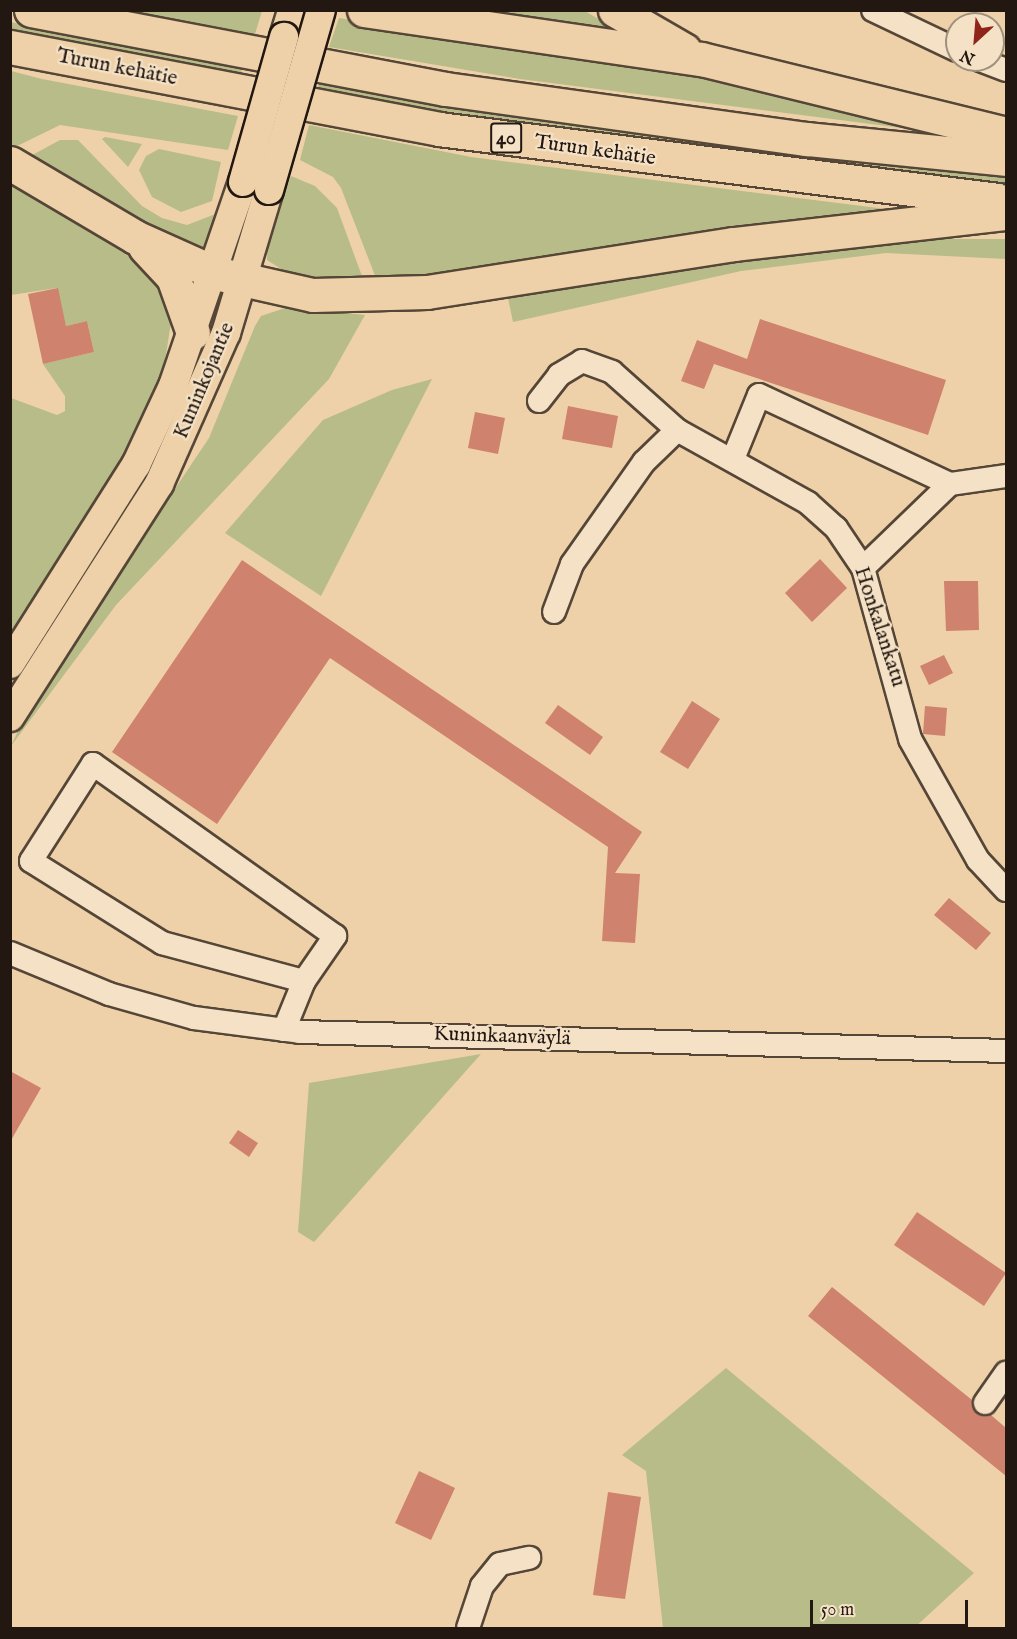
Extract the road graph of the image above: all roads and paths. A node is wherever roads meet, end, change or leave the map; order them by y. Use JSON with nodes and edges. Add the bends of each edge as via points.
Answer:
{"nodes":[{"id":1,"x":31,"y":10,"type":"edge"},
{"id":2,"x":292,"y":10,"type":"edge"},
{"id":3,"x":321,"y":10,"type":"edge"},
{"id":4,"x":364,"y":10,"type":"edge"},
{"id":5,"x":615,"y":10,"type":"edge"},
{"id":6,"x":873,"y":10,"type":"edge"},
{"id":7,"x":945,"y":44,"type":"edge"},
{"id":8,"x":10,"y":47,"type":"edge"},
{"id":9,"x":701,"y":59,"type":"junction"},
{"id":10,"x":1006,"y":134,"type":"edge"},
{"id":11,"x":1006,"y":159,"type":"edge"},
{"id":12,"x":10,"y":163,"type":"edge"},
{"id":13,"x":256,"y":186,"type":"junction"},
{"id":14,"x":1006,"y":201,"type":"edge"},
{"id":15,"x":1006,"y":213,"type":"edge"},
{"id":16,"x":135,"y":237,"type":"junction"},
{"id":17,"x":229,"y":278,"type":"junction"},
{"id":18,"x":192,"y":333,"type":"junction"},
{"id":19,"x":538,"y":401,"type":"dead end"},
{"id":20,"x":677,"y":430,"type":"junction"},
{"id":21,"x":733,"y":459,"type":"junction"},
{"id":22,"x":1006,"y":476,"type":"edge"},
{"id":23,"x":950,"y":484,"type":"junction"},
{"id":24,"x":863,"y":568,"type":"junction"},
{"id":25,"x":554,"y":612,"type":"dead end"},
{"id":26,"x":10,"y":664,"type":"edge"},
{"id":27,"x":10,"y":717,"type":"edge"},
{"id":28,"x":1006,"y":890,"type":"edge"},
{"id":29,"x":10,"y":953,"type":"edge"},
{"id":30,"x":304,"y":981,"type":"junction"},
{"id":31,"x":284,"y":1030,"type":"junction"},
{"id":32,"x":1006,"y":1051,"type":"edge"},
{"id":33,"x":1006,"y":1372,"type":"edge"},
{"id":34,"x":985,"y":1403,"type":"dead end"},
{"id":35,"x":529,"y":1557,"type":"dead end"},
{"id":36,"x":468,"y":1629,"type":"edge"}],
"edges":[{"from":1,"to":11,"type":"highway","name":"Turun kehätie","number":"40","via":[[446,89],[807,139]]},
{"from":2,"to":13,"type":"main road","name":"Kuninkojantie","bridge":true},
{"from":3,"to":13,"type":"main road","name":"Kuninkojantie","bridge":true},
{"from":4,"to":9,"type":"highway"},
{"from":5,"to":9,"type":"highway"},
{"from":6,"to":7,"type":"street"},
{"from":8,"to":14,"type":"highway","name":"Turun kehätie","number":"40","via":[[439,129]]},
{"from":9,"to":10,"type":"highway"},
{"from":12,"to":16,"type":"highway"},
{"from":13,"to":17,"type":"main road","name":"Kuninkojantie"},
{"from":15,"to":17,"type":"highway","via":[[734,244],[411,293],[340,295]]},
{"from":16,"to":17,"type":"highway"},
{"from":16,"to":18,"type":"highway","via":[[173,277]]},
{"from":17,"to":18,"type":"main road","name":"Kuninkojantie"},
{"from":17,"to":27,"type":"main road","name":"Kuninkojantie","via":[[200,398],[159,484]]},
{"from":18,"to":26,"type":"main road","name":"Kuninkojantie","via":[[116,501]]},
{"from":19,"to":20,"type":"street","name":"Honkalankatu","via":[[559,375],[582,362],[612,372]]},
{"from":20,"to":21,"type":"street","name":"Honkalankatu"},
{"from":20,"to":25,"type":"street","via":[[644,462],[572,564]]},
{"from":21,"to":23,"type":"street","via":[[759,395]]},
{"from":21,"to":24,"type":"street","name":"Honkalankatu","via":[[808,503],[836,528]]},
{"from":22,"to":23,"type":"street"},
{"from":23,"to":24,"type":"street"},
{"from":24,"to":28,"type":"street","name":"Honkalankatu","via":[[910,740],[978,860]]},
{"from":29,"to":31,"type":"street","name":"Kuninkaanväylä","via":[[194,1018]]},
{"from":30,"to":30,"type":"street","via":[[335,936],[93,764],[32,861],[162,943]]},
{"from":30,"to":31,"type":"street"},
{"from":31,"to":32,"type":"street","name":"Kuninkaanväylä"},
{"from":33,"to":34,"type":"street"},
{"from":35,"to":36,"type":"street","via":[[500,1564],[482,1586]]}]}
